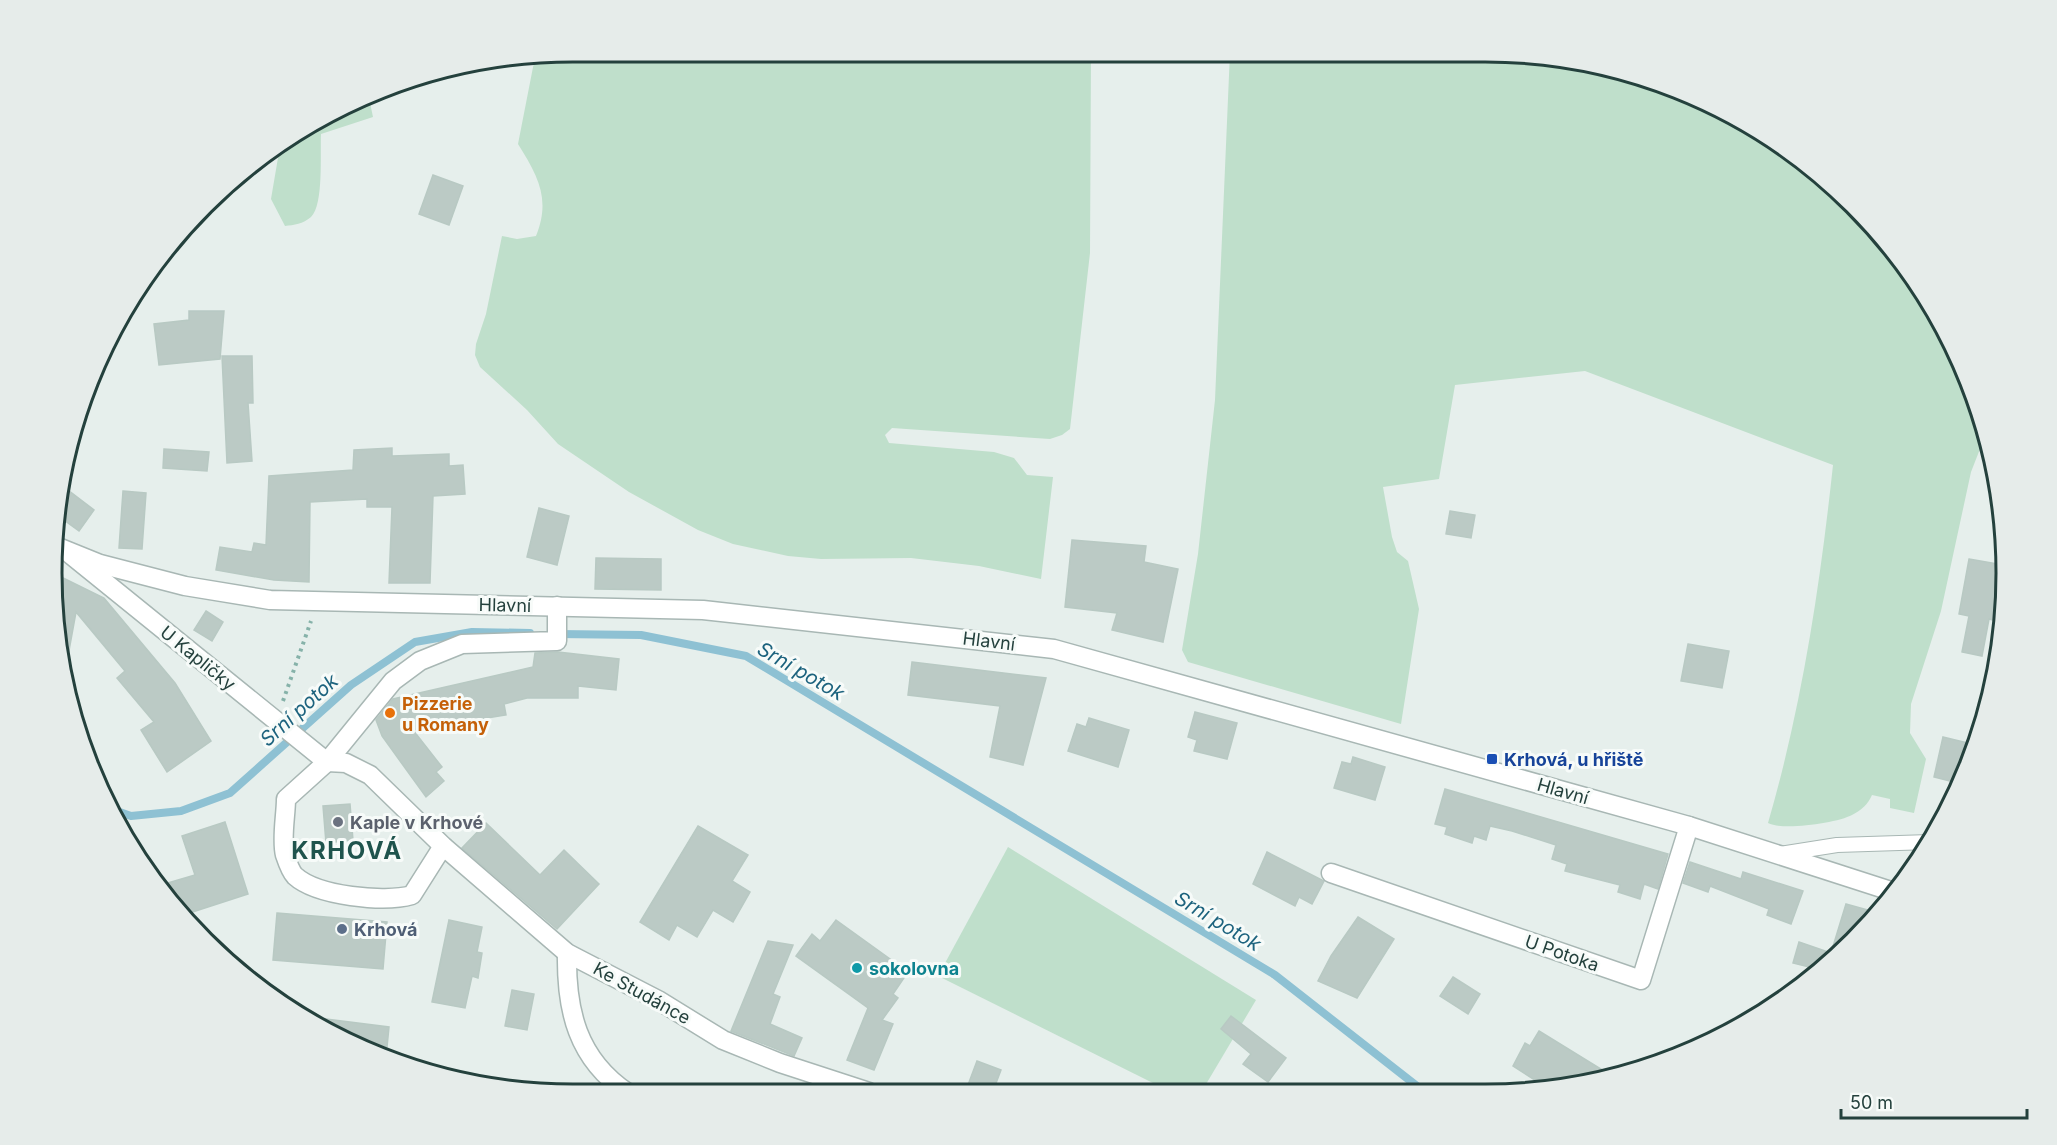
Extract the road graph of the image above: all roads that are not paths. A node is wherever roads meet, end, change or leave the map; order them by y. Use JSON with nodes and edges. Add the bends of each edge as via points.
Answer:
{"nodes":[{"id":1,"x":63,"y":550,"type":"edge"},
{"id":2,"x":557,"y":614,"type":"junction"},
{"id":3,"x":327,"y":762,"type":"junction"},
{"id":4,"x":1689,"y":826,"type":"junction"},
{"id":5,"x":1918,"y":842,"type":"edge"},
{"id":6,"x":443,"y":846,"type":"junction"},
{"id":7,"x":1774,"y":854,"type":"junction"},
{"id":8,"x":1331,"y":873,"type":"dead end"},
{"id":9,"x":1886,"y":889,"type":"edge"},
{"id":10,"x":567,"y":953,"type":"junction"},
{"id":11,"x":616,"y":1084,"type":"edge"},
{"id":12,"x":844,"y":1084,"type":"edge"}],
"edges":[{"from":1,"to":2,"type":"street","name":"Hlavní","via":[[185,586],[270,600]]},
{"from":1,"to":3,"type":"street","name":"U Kapličky","via":[[281,719]]},
{"from":2,"to":3,"type":"street","via":[[557,641],[462,644],[420,661],[393,681]]},
{"from":2,"to":4,"type":"street","name":"Hlavní","via":[[703,610],[1054,649]]},
{"from":3,"to":6,"type":"street","name":"U Kapličky","via":[[346,763],[370,775]]},
{"from":3,"to":6,"type":"street","via":[[286,799],[284,853],[294,875],[315,887],[398,899],[412,895]]},
{"from":4,"to":7,"type":"street","name":"Hlavní"},
{"from":4,"to":8,"type":"street","name":"U Potoka","via":[[1641,980]]},
{"from":5,"to":7,"type":"lane","via":[[1837,845]]},
{"from":6,"to":10,"type":"street","name":"Ke Studánce"},
{"from":7,"to":9,"type":"street","name":"Hlavní"},
{"from":10,"to":11,"type":"street","via":[[567,992],[574,1027]]},
{"from":10,"to":12,"type":"street","name":"Ke Studánce","via":[[658,1000],[723,1040]]}]}
